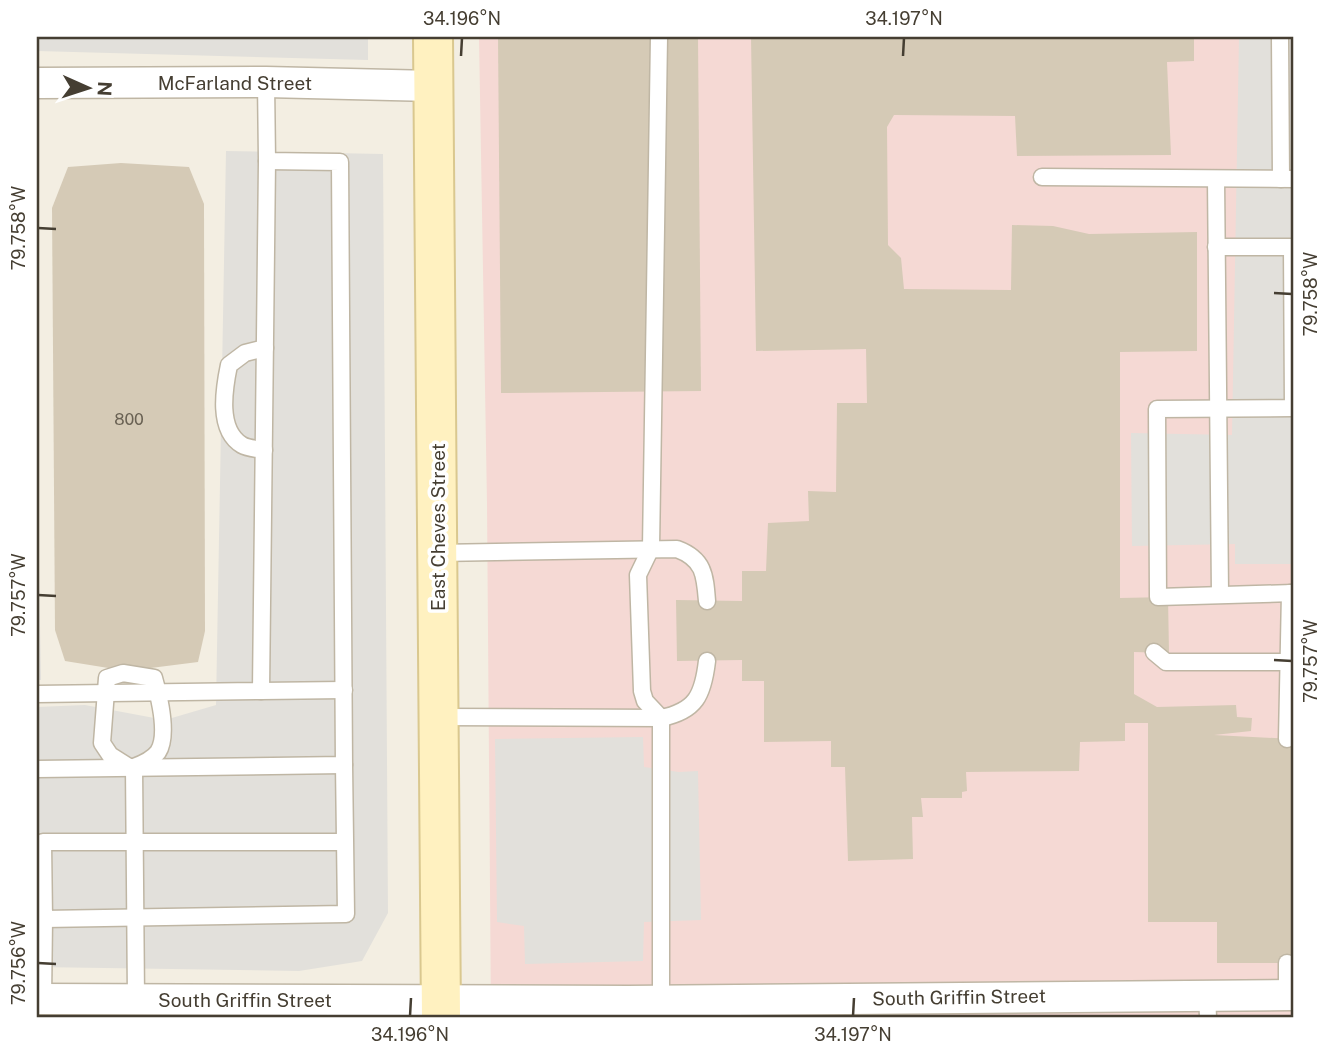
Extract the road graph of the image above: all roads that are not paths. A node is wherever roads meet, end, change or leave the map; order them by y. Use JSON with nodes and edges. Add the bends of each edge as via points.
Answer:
{"nodes":[{"id":1,"x":433,"y":37,"type":"edge"},
{"id":2,"x":659,"y":37,"type":"edge"},
{"id":3,"x":1280,"y":37,"type":"edge"},
{"id":4,"x":266,"y":82,"type":"junction"},
{"id":5,"x":37,"y":83,"type":"edge"},
{"id":6,"x":433,"y":86,"type":"junction"},
{"id":7,"x":267,"y":161,"type":"junction"},
{"id":8,"x":1042,"y":177,"type":"dead end"},
{"id":9,"x":1216,"y":179,"type":"junction"},
{"id":10,"x":1287,"y":179,"type":"edge"},
{"id":11,"x":1216,"y":247,"type":"junction"},
{"id":12,"x":1292,"y":247,"type":"edge"},
{"id":13,"x":265,"y":348,"type":"junction"},
{"id":14,"x":1218,"y":408,"type":"junction"},
{"id":15,"x":264,"y":450,"type":"junction"},
{"id":16,"x":651,"y":548,"type":"junction"},
{"id":17,"x":438,"y":553,"type":"junction"},
{"id":18,"x":1292,"y":593,"type":"edge"},
{"id":19,"x":1220,"y":594,"type":"junction"},
{"id":20,"x":707,"y":601,"type":"dead end"},
{"id":21,"x":1154,"y":652,"type":"dead end"},
{"id":22,"x":707,"y":661,"type":"dead end"},
{"id":23,"x":1291,"y":662,"type":"edge"},
{"id":24,"x":344,"y":690,"type":"junction"},
{"id":25,"x":261,"y":691,"type":"junction"},
{"id":26,"x":158,"y":692,"type":"junction"},
{"id":27,"x":104,"y":693,"type":"junction"},
{"id":28,"x":37,"y":694,"type":"edge"},
{"id":29,"x":439,"y":717,"type":"junction"},
{"id":30,"x":661,"y":718,"type":"junction"},
{"id":31,"x":1287,"y":739,"type":"dead end"},
{"id":32,"x":344,"y":765,"type":"junction"},
{"id":33,"x":133,"y":768,"type":"junction"},
{"id":34,"x":37,"y":769,"type":"edge"},
{"id":35,"x":345,"y":842,"type":"junction"},
{"id":36,"x":135,"y":843,"type":"junction"},
{"id":37,"x":135,"y":917,"type":"junction"},
{"id":38,"x":44,"y":919,"type":"junction"},
{"id":39,"x":1287,"y":963,"type":"dead end"},
{"id":40,"x":1290,"y":995,"type":"edge"},
{"id":41,"x":40,"y":999,"type":"edge"},
{"id":42,"x":136,"y":999,"type":"junction"},
{"id":43,"x":1208,"y":1006,"type":"edge"},
{"id":44,"x":183,"y":1008,"type":"edge"},
{"id":45,"x":441,"y":1009,"type":"edge"},
{"id":46,"x":660,"y":1009,"type":"edge"}],
"edges":[{"from":1,"to":6,"type":"main road","name":"East Cheves Street"},
{"from":2,"to":16,"type":"lane"},
{"from":3,"to":10,"type":"lane"},
{"from":4,"to":5,"type":"street","name":"McFarland Street"},
{"from":4,"to":6,"type":"street","name":"McFarland Street"},
{"from":4,"to":7,"type":"lane"},
{"from":6,"to":17,"type":"main road","name":"East Cheves Street"},
{"from":7,"to":13,"type":"lane"},
{"from":7,"to":24,"type":"lane","via":[[340,162]]},
{"from":8,"to":9,"type":"lane"},
{"from":9,"to":10,"type":"lane"},
{"from":9,"to":11,"type":"lane"},
{"from":11,"to":12,"type":"lane"},
{"from":11,"to":14,"type":"lane"},
{"from":12,"to":14,"type":"lane","via":[[1293,408]]},
{"from":13,"to":15,"type":"lane"},
{"from":13,"to":15,"type":"lane","via":[[245,353],[229,365],[225,386],[230,433],[242,445]]},
{"from":14,"to":19,"type":"lane"},
{"from":14,"to":19,"type":"lane","via":[[1157,409],[1158,597]]},
{"from":15,"to":25,"type":"lane"},
{"from":16,"to":17,"type":"lane"},
{"from":16,"to":20,"type":"lane","via":[[689,554],[705,576]]},
{"from":16,"to":30,"type":"lane","via":[[638,575],[642,691]]},
{"from":17,"to":29,"type":"main road","name":"East Cheves Street"},
{"from":18,"to":19,"type":"lane"},
{"from":18,"to":23,"type":"lane"},
{"from":21,"to":23,"type":"lane","via":[[1166,662]]},
{"from":22,"to":30,"type":"lane","via":[[704,682],[692,705],[679,715]]},
{"from":23,"to":31,"type":"lane"},
{"from":24,"to":25,"type":"lane"},
{"from":24,"to":32,"type":"lane"},
{"from":25,"to":26,"type":"lane"},
{"from":26,"to":27,"type":"lane","via":[[153,678],[123,673],[107,678]]},
{"from":26,"to":33,"type":"lane","via":[[161,744],[157,754]]},
{"from":27,"to":28,"type":"lane"},
{"from":27,"to":33,"type":"lane","via":[[102,743],[117,761]]},
{"from":29,"to":30,"type":"lane"},
{"from":29,"to":45,"type":"main road","name":"East Cheves Street"},
{"from":30,"to":46,"type":"lane"},
{"from":32,"to":33,"type":"lane"},
{"from":32,"to":35,"type":"lane"},
{"from":33,"to":34,"type":"lane"},
{"from":33,"to":36,"type":"lane"},
{"from":35,"to":36,"type":"lane"},
{"from":35,"to":37,"type":"lane","via":[[346,914]]},
{"from":36,"to":37,"type":"lane"},
{"from":36,"to":38,"type":"lane","via":[[43,842]]},
{"from":37,"to":38,"type":"lane"},
{"from":37,"to":42,"type":"lane"},
{"from":38,"to":41,"type":"lane"},
{"from":39,"to":40,"type":"lane"},
{"from":40,"to":43,"type":"street","name":"South Griffin Street"},
{"from":41,"to":42,"type":"street","name":"South Griffin Street"},
{"from":42,"to":44,"type":"street","name":"South Griffin Street"},
{"from":43,"to":46,"type":"street","name":"South Griffin Street"},
{"from":44,"to":45,"type":"street","name":"South Griffin Street"},
{"from":45,"to":46,"type":"street","name":"South Griffin Street"}]}
